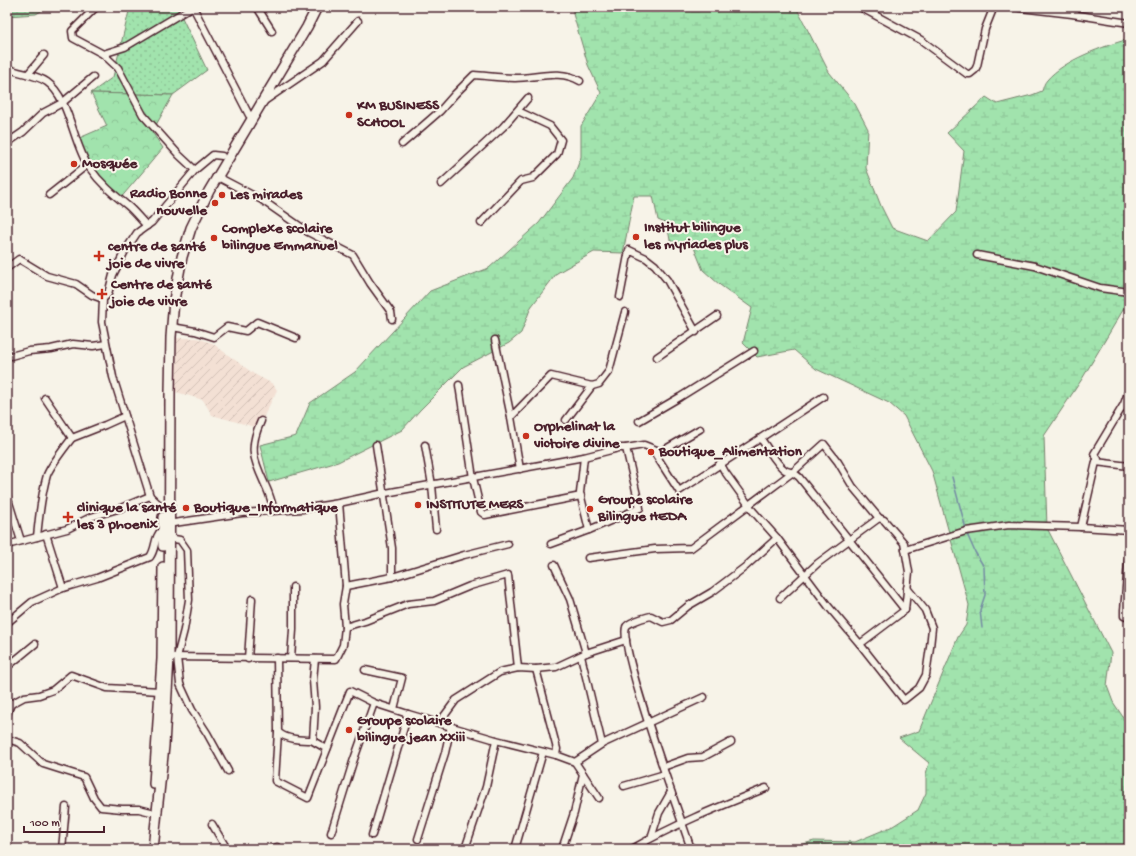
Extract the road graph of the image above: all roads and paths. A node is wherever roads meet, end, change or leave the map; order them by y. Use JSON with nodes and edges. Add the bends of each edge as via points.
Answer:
{"nodes":[{"id":1,"x":96,"y":7,"type":"edge"},
{"id":2,"x":192,"y":7,"type":"edge"},
{"id":3,"x":257,"y":7,"type":"edge"},
{"id":4,"x":311,"y":7,"type":"edge"},
{"id":5,"x":317,"y":7,"type":"edge"},
{"id":6,"x":860,"y":7,"type":"edge"},
{"id":7,"x":995,"y":7,"type":"edge"},
{"id":8,"x":1012,"y":7,"type":"edge"},
{"id":9,"x":358,"y":21,"type":"dead end"},
{"id":10,"x":1129,"y":23,"type":"edge"},
{"id":11,"x":272,"y":31,"type":"dead end"},
{"id":12,"x":103,"y":54,"type":"junction"},
{"id":13,"x":44,"y":55,"type":"dead end"},
{"id":14,"x":7,"y":68,"type":"edge"},
{"id":15,"x":28,"y":74,"type":"junction"},
{"id":16,"x":93,"y":76,"type":"dead end"},
{"id":17,"x":272,"y":81,"type":"junction"},
{"id":18,"x":580,"y":81,"type":"dead end"},
{"id":19,"x":528,"y":98,"type":"dead end"},
{"id":20,"x":62,"y":103,"type":"junction"},
{"id":21,"x":260,"y":104,"type":"junction"},
{"id":22,"x":518,"y":110,"type":"junction"},
{"id":23,"x":249,"y":115,"type":"junction"},
{"id":24,"x":7,"y":143,"type":"edge"},
{"id":25,"x":402,"y":144,"type":"dead end"},
{"id":26,"x":222,"y":156,"type":"junction"},
{"id":27,"x":87,"y":165,"type":"junction"},
{"id":28,"x":195,"y":170,"type":"junction"},
{"id":29,"x":216,"y":176,"type":"junction"},
{"id":30,"x":441,"y":184,"type":"dead end"},
{"id":31,"x":49,"y":195,"type":"dead end"},
{"id":32,"x":481,"y":223,"type":"dead end"},
{"id":33,"x":147,"y":226,"type":"junction"},
{"id":34,"x":977,"y":255,"type":"dead end"},
{"id":35,"x":7,"y":268,"type":"edge"},
{"id":36,"x":1129,"y":292,"type":"edge"},
{"id":37,"x":620,"y":296,"type":"dead end"},
{"id":38,"x":103,"y":299,"type":"junction"},
{"id":39,"x":625,"y":312,"type":"dead end"},
{"id":40,"x":717,"y":316,"type":"dead end"},
{"id":41,"x":392,"y":319,"type":"dead end"},
{"id":42,"x":172,"y":327,"type":"junction"},
{"id":43,"x":696,"y":332,"type":"junction"},
{"id":44,"x":296,"y":338,"type":"dead end"},
{"id":45,"x":494,"y":340,"type":"dead end"},
{"id":46,"x":106,"y":344,"type":"junction"},
{"id":47,"x":754,"y":351,"type":"dead end"},
{"id":48,"x":7,"y":357,"type":"edge"},
{"id":49,"x":657,"y":357,"type":"dead end"},
{"id":50,"x":460,"y":385,"type":"dead end"},
{"id":51,"x":592,"y":386,"type":"junction"},
{"id":52,"x":1129,"y":390,"type":"edge"},
{"id":53,"x":823,"y":397,"type":"dead end"},
{"id":54,"x":45,"y":398,"type":"dead end"},
{"id":55,"x":125,"y":416,"type":"junction"},
{"id":56,"x":511,"y":417,"type":"junction"},
{"id":57,"x":566,"y":420,"type":"dead end"},
{"id":58,"x":261,"y":421,"type":"dead end"},
{"id":59,"x":639,"y":421,"type":"dead end"},
{"id":60,"x":700,"y":429,"type":"dead end"},
{"id":61,"x":72,"y":438,"type":"junction"},
{"id":62,"x":761,"y":438,"type":"junction"},
{"id":63,"x":376,"y":445,"type":"dead end"},
{"id":64,"x":425,"y":445,"type":"dead end"},
{"id":65,"x":626,"y":448,"type":"junction"},
{"id":66,"x":652,"y":449,"type":"junction"},
{"id":67,"x":584,"y":457,"type":"junction"},
{"id":68,"x":1096,"y":462,"type":"junction"},
{"id":69,"x":720,"y":463,"type":"junction"},
{"id":70,"x":1129,"y":466,"type":"edge"},
{"id":71,"x":520,"y":469,"type":"junction"},
{"id":72,"x":793,"y":472,"type":"junction"},
{"id":73,"x":473,"y":478,"type":"junction"},
{"id":74,"x":432,"y":485,"type":"junction"},
{"id":75,"x":384,"y":494,"type":"junction"},
{"id":76,"x":7,"y":496,"type":"edge"},
{"id":77,"x":150,"y":496,"type":"junction"},
{"id":78,"x":581,"y":496,"type":"junction"},
{"id":79,"x":339,"y":503,"type":"junction"},
{"id":80,"x":749,"y":505,"type":"junction"},
{"id":81,"x":163,"y":508,"type":"junction"},
{"id":82,"x":274,"y":510,"type":"junction"},
{"id":83,"x":879,"y":518,"type":"junction"},
{"id":84,"x":165,"y":526,"type":"junction"},
{"id":85,"x":1081,"y":527,"type":"junction"},
{"id":86,"x":436,"y":529,"type":"dead end"},
{"id":87,"x":589,"y":530,"type":"junction"},
{"id":88,"x":1129,"y":530,"type":"edge"},
{"id":89,"x":46,"y":534,"type":"junction"},
{"id":90,"x":37,"y":537,"type":"junction"},
{"id":91,"x":169,"y":538,"type":"junction"},
{"id":92,"x":777,"y":538,"type":"junction"},
{"id":93,"x":849,"y":539,"type":"junction"},
{"id":94,"x":22,"y":541,"type":"junction"},
{"id":95,"x":508,"y":544,"type":"dead end"},
{"id":96,"x":551,"y":544,"type":"dead end"},
{"id":97,"x":7,"y":545,"type":"edge"},
{"id":98,"x":905,"y":550,"type":"junction"},
{"id":99,"x":1129,"y":552,"type":"edge"},
{"id":100,"x":588,"y":558,"type":"dead end"},
{"id":101,"x":554,"y":566,"type":"dead end"},
{"id":102,"x":805,"y":574,"type":"junction"},
{"id":103,"x":392,"y":577,"type":"junction"},
{"id":104,"x":346,"y":586,"type":"junction"},
{"id":105,"x":293,"y":587,"type":"dead end"},
{"id":106,"x":63,"y":588,"type":"junction"},
{"id":107,"x":907,"y":588,"type":"junction"},
{"id":108,"x":780,"y":598,"type":"dead end"},
{"id":109,"x":252,"y":599,"type":"dead end"},
{"id":110,"x":905,"y":610,"type":"junction"},
{"id":111,"x":1129,"y":618,"type":"edge"},
{"id":112,"x":7,"y":623,"type":"edge"},
{"id":113,"x":345,"y":627,"type":"junction"},
{"id":114,"x":626,"y":640,"type":"junction"},
{"id":115,"x":35,"y":644,"type":"dead end"},
{"id":116,"x":860,"y":644,"type":"junction"},
{"id":117,"x":583,"y":654,"type":"junction"},
{"id":118,"x":173,"y":657,"type":"junction"},
{"id":119,"x":277,"y":658,"type":"junction"},
{"id":120,"x":291,"y":658,"type":"junction"},
{"id":121,"x":248,"y":659,"type":"junction"},
{"id":122,"x":315,"y":659,"type":"junction"},
{"id":123,"x":7,"y":667,"type":"edge"},
{"id":124,"x":518,"y":668,"type":"junction"},
{"id":125,"x":536,"y":669,"type":"junction"},
{"id":126,"x":365,"y":670,"type":"dead end"},
{"id":127,"x":160,"y":691,"type":"junction"},
{"id":128,"x":704,"y":697,"type":"dead end"},
{"id":129,"x":9,"y":702,"type":"edge"},
{"id":130,"x":374,"y":703,"type":"junction"},
{"id":131,"x":394,"y":709,"type":"junction"},
{"id":132,"x":7,"y":714,"type":"edge"},
{"id":133,"x":408,"y":714,"type":"junction"},
{"id":134,"x":648,"y":722,"type":"junction"},
{"id":135,"x":439,"y":723,"type":"junction"},
{"id":136,"x":451,"y":726,"type":"junction"},
{"id":137,"x":278,"y":732,"type":"junction"},
{"id":138,"x":7,"y":739,"type":"edge"},
{"id":139,"x":313,"y":740,"type":"junction"},
{"id":140,"x":496,"y":740,"type":"junction"},
{"id":141,"x":730,"y":742,"type":"dead end"},
{"id":142,"x":602,"y":744,"type":"junction"},
{"id":143,"x":327,"y":749,"type":"junction"},
{"id":144,"x":543,"y":752,"type":"junction"},
{"id":145,"x":556,"y":755,"type":"junction"},
{"id":146,"x":575,"y":762,"type":"junction"},
{"id":147,"x":663,"y":766,"type":"junction"},
{"id":148,"x":228,"y":771,"type":"dead end"},
{"id":149,"x":584,"y":774,"type":"junction"},
{"id":150,"x":665,"y":774,"type":"junction"},
{"id":151,"x":624,"y":786,"type":"dead end"},
{"id":152,"x":766,"y":788,"type":"dead end"},
{"id":153,"x":671,"y":792,"type":"junction"},
{"id":154,"x":599,"y":798,"type":"dead end"},
{"id":155,"x":66,"y":807,"type":"dead end"},
{"id":156,"x":151,"y":812,"type":"junction"},
{"id":157,"x":212,"y":824,"type":"dead end"},
{"id":158,"x":682,"y":824,"type":"junction"},
{"id":159,"x":331,"y":833,"type":"dead end"},
{"id":160,"x":372,"y":835,"type":"dead end"},
{"id":161,"x":651,"y":838,"type":"junction"},
{"id":162,"x":418,"y":839,"type":"dead end"},
{"id":163,"x":62,"y":849,"type":"edge"},
{"id":164,"x":148,"y":849,"type":"edge"},
{"id":165,"x":153,"y":849,"type":"edge"},
{"id":166,"x":227,"y":849,"type":"edge"},
{"id":167,"x":465,"y":849,"type":"edge"},
{"id":168,"x":515,"y":849,"type":"edge"},
{"id":169,"x":562,"y":849,"type":"edge"},
{"id":170,"x":632,"y":849,"type":"edge"},
{"id":171,"x":691,"y":849,"type":"edge"}],
"edges":[{"from":1,"to":12,"type":"street","via":[[72,31],[73,38]]},
{"from":2,"to":12,"type":"street","via":[[125,47]]},
{"from":2,"to":23,"type":"street"},
{"from":3,"to":11,"type":"street"},
{"from":4,"to":17,"type":"main road"},
{"from":5,"to":17,"type":"main road"},
{"from":6,"to":7,"type":"street","via":[[921,40],[967,74],[977,66],[984,29]]},
{"from":8,"to":10,"type":"street"},
{"from":9,"to":21,"type":"street","via":[[323,61]]},
{"from":12,"to":28,"type":"street","via":[[118,68],[143,114]]},
{"from":13,"to":15,"type":"street"},
{"from":14,"to":15,"type":"street","via":[[20,74]]},
{"from":15,"to":20,"type":"street","via":[[48,83],[59,95]]},
{"from":16,"to":20,"type":"street"},
{"from":17,"to":21,"type":"main road"},
{"from":17,"to":23,"type":"main road"},
{"from":18,"to":25,"type":"street","via":[[560,74],[516,78],[474,75],[445,106]]},
{"from":19,"to":22,"type":"street"},
{"from":20,"to":24,"type":"street","via":[[43,113]]},
{"from":20,"to":27,"type":"street"},
{"from":21,"to":29,"type":"main road"},
{"from":22,"to":30,"type":"street"},
{"from":22,"to":32,"type":"street","via":[[550,126],[561,140],[557,154],[533,178],[521,181]]},
{"from":23,"to":26,"type":"main road"},
{"from":26,"to":28,"type":"street","via":[[213,155]]},
{"from":26,"to":81,"type":"main road","via":[[184,231],[169,300],[166,334]]},
{"from":27,"to":31,"type":"street"},
{"from":27,"to":33,"type":"street"},
{"from":28,"to":33,"type":"street"},
{"from":29,"to":41,"type":"street","via":[[262,200],[308,232],[353,255],[391,312]]},
{"from":29,"to":42,"type":"main road","via":[[191,228],[182,256]]},
{"from":33,"to":38,"type":"street","via":[[137,233],[125,251],[113,275],[108,294]]},
{"from":34,"to":36,"type":"street","via":[[1035,266],[1100,288]]},
{"from":35,"to":38,"type":"street","via":[[19,259],[47,276],[76,284],[88,293]]},
{"from":37,"to":43,"type":"street","via":[[629,250],[655,265],[667,280]]},
{"from":38,"to":46,"type":"street","via":[[102,322]]},
{"from":39,"to":51,"type":"street","via":[[609,371],[599,384]]},
{"from":40,"to":43,"type":"street"},
{"from":42,"to":44,"type":"street","via":[[214,337],[227,327],[246,331],[257,322]]},
{"from":42,"to":84,"type":"main road"},
{"from":43,"to":49,"type":"street"},
{"from":45,"to":56,"type":"street"},
{"from":46,"to":48,"type":"street","via":[[73,344]]},
{"from":46,"to":55,"type":"street"},
{"from":47,"to":59,"type":"street"},
{"from":50,"to":73,"type":"street"},
{"from":51,"to":56,"type":"street","via":[[551,376]]},
{"from":51,"to":57,"type":"street"},
{"from":52,"to":68,"type":"street","via":[[1124,404],[1094,454],[1098,459]]},
{"from":53,"to":62,"type":"street"},
{"from":54,"to":61,"type":"street"},
{"from":55,"to":61,"type":"street"},
{"from":55,"to":77,"type":"street"},
{"from":56,"to":71,"type":"street"},
{"from":58,"to":82,"type":"street","via":[[253,442],[254,454]]},
{"from":60,"to":66,"type":"street","via":[[664,450]]},
{"from":61,"to":90,"type":"street","via":[[48,474]]},
{"from":62,"to":69,"type":"street"},
{"from":62,"to":72,"type":"street","via":[[781,466]]},
{"from":63,"to":75,"type":"street"},
{"from":64,"to":74,"type":"street"},
{"from":65,"to":66,"type":"street","via":[[644,445]]},
{"from":65,"to":67,"type":"street"},
{"from":65,"to":87,"type":"street","via":[[640,508]]},
{"from":66,"to":69,"type":"street","via":[[679,491]]},
{"from":67,"to":71,"type":"street"},
{"from":67,"to":78,"type":"street"},
{"from":68,"to":70,"type":"street"},
{"from":68,"to":85,"type":"street"},
{"from":69,"to":80,"type":"street"},
{"from":71,"to":73,"type":"street"},
{"from":72,"to":80,"type":"street"},
{"from":72,"to":83,"type":"street","via":[[824,444],[853,487]]},
{"from":72,"to":93,"type":"street"},
{"from":73,"to":74,"type":"street"},
{"from":73,"to":78,"type":"street","via":[[481,512],[485,515]]},
{"from":74,"to":75,"type":"street"},
{"from":74,"to":86,"type":"street"},
{"from":75,"to":79,"type":"street"},
{"from":75,"to":103,"type":"street","via":[[393,552]]},
{"from":76,"to":94,"type":"street"},
{"from":77,"to":81,"type":"street"},
{"from":77,"to":89,"type":"street","via":[[91,517],[66,529]]},
{"from":78,"to":87,"type":"street"},
{"from":79,"to":82,"type":"street","via":[[302,509]]},
{"from":79,"to":104,"type":"street"},
{"from":80,"to":92,"type":"street"},
{"from":80,"to":100,"type":"street","via":[[691,548],[655,549]]},
{"from":81,"to":84,"type":"main road"},
{"from":82,"to":84,"type":"street","via":[[209,517]]},
{"from":83,"to":93,"type":"street"},
{"from":83,"to":98,"type":"street","via":[[884,520],[904,543]]},
{"from":84,"to":91,"type":"main road"},
{"from":84,"to":106,"type":"street","via":[[158,534],[150,557]]},
{"from":84,"to":127,"type":"main road"},
{"from":85,"to":88,"type":"street"},
{"from":85,"to":98,"type":"street","via":[[1009,525],[966,531]]},
{"from":87,"to":96,"type":"street"},
{"from":89,"to":90,"type":"street"},
{"from":89,"to":106,"type":"street"},
{"from":90,"to":94,"type":"street"},
{"from":91,"to":118,"type":"main road"},
{"from":91,"to":118,"type":"street","via":[[180,540],[186,550],[189,600],[184,630]]},
{"from":92,"to":102,"type":"street"},
{"from":92,"to":114,"type":"street","via":[[712,592],[671,620],[664,622],[647,616],[627,625]]},
{"from":93,"to":102,"type":"street"},
{"from":93,"to":110,"type":"street"},
{"from":94,"to":97,"type":"street"},
{"from":95,"to":103,"type":"street"},
{"from":98,"to":107,"type":"street","via":[[909,572]]},
{"from":99,"to":111,"type":"street","via":[[1124,610],[1124,616]]},
{"from":101,"to":117,"type":"street","via":[[570,600]]},
{"from":102,"to":108,"type":"street"},
{"from":102,"to":116,"type":"street"},
{"from":103,"to":104,"type":"street"},
{"from":104,"to":113,"type":"street","via":[[343,604]]},
{"from":105,"to":120,"type":"street"},
{"from":106,"to":112,"type":"street","via":[[32,602]]},
{"from":107,"to":110,"type":"street"},
{"from":107,"to":116,"type":"street","via":[[925,610],[932,628],[926,675],[919,688],[904,700]]},
{"from":109,"to":121,"type":"street"},
{"from":110,"to":116,"type":"street"},
{"from":113,"to":122,"type":"street","via":[[343,645],[336,659]]},
{"from":113,"to":124,"type":"street","via":[[408,604],[434,601],[470,586],[508,576]]},
{"from":114,"to":117,"type":"street"},
{"from":114,"to":134,"type":"street"},
{"from":115,"to":123,"type":"street"},
{"from":117,"to":125,"type":"street","via":[[556,667]]},
{"from":117,"to":142,"type":"street"},
{"from":118,"to":121,"type":"street"},
{"from":118,"to":148,"type":"street","via":[[180,684],[192,710]]},
{"from":118,"to":165,"type":"main road"},
{"from":119,"to":120,"type":"street"},
{"from":119,"to":121,"type":"street"},
{"from":119,"to":137,"type":"street"},
{"from":120,"to":122,"type":"street"},
{"from":122,"to":139,"type":"street"},
{"from":124,"to":125,"type":"street"},
{"from":124,"to":135,"type":"street","via":[[500,672],[456,700]]},
{"from":125,"to":145,"type":"street","via":[[557,749]]},
{"from":126,"to":131,"type":"street","via":[[402,678]]},
{"from":127,"to":129,"type":"street","via":[[106,688],[71,675],[52,690]]},
{"from":127,"to":156,"type":"main road"},
{"from":128,"to":134,"type":"street"},
{"from":129,"to":132,"type":"street"},
{"from":130,"to":131,"type":"street"},
{"from":130,"to":143,"type":"street","via":[[350,691]]},
{"from":130,"to":159,"type":"street"},
{"from":131,"to":133,"type":"street"},
{"from":133,"to":135,"type":"street"},
{"from":133,"to":160,"type":"street"},
{"from":134,"to":142,"type":"street"},
{"from":134,"to":147,"type":"street"},
{"from":135,"to":136,"type":"street"},
{"from":136,"to":140,"type":"street"},
{"from":136,"to":162,"type":"street"},
{"from":137,"to":139,"type":"street","via":[[295,739]]},
{"from":137,"to":143,"type":"street","via":[[275,781],[308,798]]},
{"from":138,"to":156,"type":"street","via":[[20,744],[43,764],[84,777],[101,807]]},
{"from":139,"to":143,"type":"street"},
{"from":140,"to":144,"type":"street"},
{"from":140,"to":167,"type":"street","via":[[486,787]]},
{"from":141,"to":147,"type":"street","via":[[703,757],[688,758]]},
{"from":142,"to":146,"type":"street"},
{"from":144,"to":145,"type":"street"},
{"from":144,"to":168,"type":"street"},
{"from":145,"to":146,"type":"street"},
{"from":146,"to":149,"type":"street"},
{"from":147,"to":150,"type":"street"},
{"from":149,"to":154,"type":"street"},
{"from":149,"to":169,"type":"street"},
{"from":150,"to":151,"type":"street"},
{"from":150,"to":153,"type":"street"},
{"from":152,"to":158,"type":"street"},
{"from":153,"to":158,"type":"street"},
{"from":153,"to":161,"type":"street","via":[[659,813]]},
{"from":155,"to":163,"type":"street"},
{"from":156,"to":164,"type":"main road"},
{"from":157,"to":166,"type":"street"},
{"from":158,"to":161,"type":"street"},
{"from":158,"to":171,"type":"street"},
{"from":161,"to":170,"type":"street"}]}
